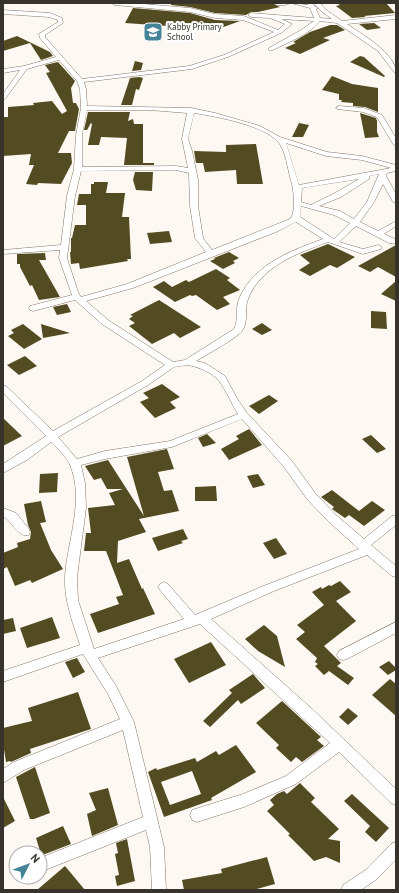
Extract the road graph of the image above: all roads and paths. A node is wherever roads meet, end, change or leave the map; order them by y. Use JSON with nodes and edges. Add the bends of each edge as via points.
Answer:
{"nodes":[{"id":1,"x":114,"y":3,"type":"edge"},
{"id":2,"x":276,"y":3,"type":"edge"},
{"id":3,"x":287,"y":3,"type":"edge"},
{"id":4,"x":294,"y":3,"type":"edge"},
{"id":5,"x":317,"y":3,"type":"edge"},
{"id":6,"x":160,"y":5,"type":"edge"},
{"id":7,"x":311,"y":5,"type":"edge"},
{"id":8,"x":3,"y":12,"type":"edge"},
{"id":9,"x":326,"y":12,"type":"junction"},
{"id":10,"x":251,"y":15,"type":"dead end"},
{"id":11,"x":270,"y":16,"type":"junction"},
{"id":12,"x":396,"y":17,"type":"edge"},
{"id":13,"x":317,"y":19,"type":"junction"},
{"id":14,"x":371,"y":19,"type":"junction"},
{"id":15,"x":341,"y":22,"type":"junction"},
{"id":16,"x":312,"y":25,"type":"junction"},
{"id":17,"x":279,"y":32,"type":"junction"},
{"id":18,"x":271,"y":49,"type":"dead end"},
{"id":19,"x":60,"y":58,"type":"junction"},
{"id":20,"x":386,"y":58,"type":"junction"},
{"id":21,"x":396,"y":58,"type":"edge"},
{"id":22,"x":25,"y":68,"type":"junction"},
{"id":23,"x":396,"y":71,"type":"edge"},
{"id":24,"x":8,"y":76,"type":"edge"},
{"id":25,"x":80,"y":81,"type":"junction"},
{"id":26,"x":3,"y":98,"type":"edge"},
{"id":27,"x":84,"y":108,"type":"junction"},
{"id":28,"x":339,"y":108,"type":"dead end"},
{"id":29,"x":191,"y":110,"type":"junction"},
{"id":30,"x":278,"y":138,"type":"junction"},
{"id":31,"x":396,"y":144,"type":"edge"},
{"id":32,"x":396,"y":168,"type":"edge"},
{"id":33,"x":78,"y":170,"type":"junction"},
{"id":34,"x":192,"y":170,"type":"junction"},
{"id":35,"x":369,"y":174,"type":"junction"},
{"id":36,"x":384,"y":174,"type":"junction"},
{"id":37,"x":296,"y":191,"type":"junction"},
{"id":38,"x":396,"y":200,"type":"edge"},
{"id":39,"x":296,"y":203,"type":"junction"},
{"id":40,"x":314,"y":206,"type":"junction"},
{"id":41,"x":297,"y":216,"type":"junction"},
{"id":42,"x":357,"y":222,"type":"junction"},
{"id":43,"x":396,"y":223,"type":"edge"},
{"id":44,"x":378,"y":234,"type":"junction"},
{"id":45,"x":392,"y":241,"type":"dead end"},
{"id":46,"x":330,"y":242,"type":"junction"},
{"id":47,"x":64,"y":247,"type":"junction"},
{"id":48,"x":378,"y":248,"type":"dead end"},
{"id":49,"x":3,"y":252,"type":"edge"},
{"id":50,"x":210,"y":253,"type":"junction"},
{"id":51,"x":78,"y":298,"type":"junction"},
{"id":52,"x":33,"y":308,"type":"dead end"},
{"id":53,"x":188,"y":362,"type":"junction"},
{"id":54,"x":171,"y":366,"type":"junction"},
{"id":55,"x":3,"y":388,"type":"edge"},
{"id":56,"x":244,"y":415,"type":"junction"},
{"id":57,"x":52,"y":436,"type":"junction"},
{"id":58,"x":75,"y":463,"type":"junction"},
{"id":59,"x":3,"y":469,"type":"edge"},
{"id":60,"x":3,"y":512,"type":"edge"},
{"id":61,"x":396,"y":519,"type":"edge"},
{"id":62,"x":25,"y":532,"type":"dead end"},
{"id":63,"x":365,"y":548,"type":"junction"},
{"id":64,"x":396,"y":573,"type":"edge"},
{"id":65,"x":164,"y":587,"type":"dead end"},
{"id":66,"x":198,"y":619,"type":"junction"},
{"id":67,"x":396,"y":627,"type":"edge"},
{"id":68,"x":89,"y":652,"type":"junction"},
{"id":69,"x":343,"y":655,"type":"dead end"},
{"id":70,"x":3,"y":677,"type":"edge"},
{"id":71,"x":128,"y":722,"type":"junction"},
{"id":72,"x":339,"y":744,"type":"junction"},
{"id":73,"x":3,"y":777,"type":"edge"},
{"id":74,"x":396,"y":798,"type":"edge"},
{"id":75,"x":197,"y":816,"type":"dead end"},
{"id":76,"x":151,"y":821,"type":"junction"},
{"id":77,"x":396,"y":849,"type":"edge"},
{"id":78,"x":48,"y":862,"type":"edge"},
{"id":79,"x":159,"y":890,"type":"edge"},
{"id":80,"x":348,"y":890,"type":"edge"}],
"edges":[{"from":1,"to":6,"type":"street"},
{"from":2,"to":3,"type":"street"},
{"from":4,"to":7,"type":"street"},
{"from":5,"to":9,"type":"street"},
{"from":6,"to":17,"type":"street","via":[[244,18]]},
{"from":7,"to":9,"type":"street"},
{"from":7,"to":13,"type":"street"},
{"from":8,"to":19,"type":"street","via":[[50,15],[60,19],[58,25],[42,34]]},
{"from":9,"to":14,"type":"street"},
{"from":9,"to":15,"type":"street"},
{"from":10,"to":11,"type":"street"},
{"from":11,"to":13,"type":"street"},
{"from":11,"to":17,"type":"street","via":[[289,24]]},
{"from":12,"to":14,"type":"street"},
{"from":13,"to":15,"type":"street"},
{"from":13,"to":16,"type":"street"},
{"from":14,"to":15,"type":"street"},
{"from":15,"to":16,"type":"street"},
{"from":15,"to":20,"type":"street","via":[[380,50]]},
{"from":16,"to":18,"type":"street"},
{"from":17,"to":25,"type":"street","via":[[222,58],[190,68]]},
{"from":19,"to":22,"type":"street"},
{"from":19,"to":25,"type":"street"},
{"from":20,"to":21,"type":"street"},
{"from":20,"to":23,"type":"street"},
{"from":22,"to":24,"type":"street"},
{"from":22,"to":24,"type":"street"},
{"from":24,"to":26,"type":"street"},
{"from":25,"to":27,"type":"street"},
{"from":27,"to":29,"type":"street","via":[[144,107]]},
{"from":27,"to":33,"type":"street","via":[[79,136]]},
{"from":28,"to":31,"type":"street","via":[[364,110],[380,116]]},
{"from":29,"to":30,"type":"street","via":[[245,122]]},
{"from":29,"to":34,"type":"street","via":[[185,139]]},
{"from":30,"to":32,"type":"street","via":[[326,154],[362,158]]},
{"from":30,"to":37,"type":"street","via":[[285,146]]},
{"from":32,"to":36,"type":"street"},
{"from":33,"to":34,"type":"street"},
{"from":33,"to":47,"type":"street","via":[[71,196]]},
{"from":34,"to":50,"type":"street","via":[[199,238]]},
{"from":35,"to":36,"type":"street"},
{"from":35,"to":37,"type":"street","via":[[308,184]]},
{"from":35,"to":40,"type":"street","via":[[338,195]]},
{"from":36,"to":38,"type":"street"},
{"from":36,"to":42,"type":"street","via":[[375,195]]},
{"from":37,"to":39,"type":"street"},
{"from":39,"to":40,"type":"street"},
{"from":39,"to":41,"type":"street"},
{"from":40,"to":41,"type":"street"},
{"from":40,"to":42,"type":"street"},
{"from":41,"to":46,"type":"street"},
{"from":41,"to":50,"type":"street","via":[[269,231]]},
{"from":42,"to":44,"type":"street"},
{"from":42,"to":46,"type":"street"},
{"from":43,"to":44,"type":"street"},
{"from":44,"to":45,"type":"street"},
{"from":46,"to":48,"type":"street","via":[[363,252]]},
{"from":46,"to":53,"type":"street","via":[[288,256],[271,265],[243,299],[243,323],[238,331]]},
{"from":47,"to":49,"type":"street"},
{"from":47,"to":51,"type":"street","via":[[63,258]]},
{"from":50,"to":51,"type":"street","via":[[119,291],[102,296]]},
{"from":51,"to":52,"type":"street"},
{"from":51,"to":54,"type":"street","via":[[105,322]]},
{"from":53,"to":54,"type":"street"},
{"from":53,"to":56,"type":"street","via":[[202,365],[222,378]]},
{"from":54,"to":57,"type":"street","via":[[145,384]]},
{"from":55,"to":57,"type":"street"},
{"from":56,"to":58,"type":"street","via":[[172,444],[105,455]]},
{"from":56,"to":63,"type":"street","via":[[288,464],[311,496]]},
{"from":57,"to":58,"type":"street"},
{"from":57,"to":59,"type":"street"},
{"from":58,"to":68,"type":"street","via":[[80,483],[81,508],[71,577],[72,600]]},
{"from":60,"to":62,"type":"street","via":[[12,516]]},
{"from":61,"to":63,"type":"street"},
{"from":63,"to":64,"type":"street"},
{"from":63,"to":66,"type":"street"},
{"from":65,"to":66,"type":"street"},
{"from":66,"to":68,"type":"street"},
{"from":66,"to":72,"type":"street"},
{"from":67,"to":69,"type":"street"},
{"from":68,"to":70,"type":"street","via":[[23,668]]},
{"from":68,"to":71,"type":"street"},
{"from":71,"to":73,"type":"street","via":[[19,766]]},
{"from":71,"to":76,"type":"street"},
{"from":72,"to":74,"type":"street"},
{"from":72,"to":75,"type":"street","via":[[291,780]]},
{"from":76,"to":78,"type":"street"},
{"from":76,"to":79,"type":"street","via":[[158,847]]},
{"from":77,"to":80,"type":"street","via":[[372,874]]}]}
